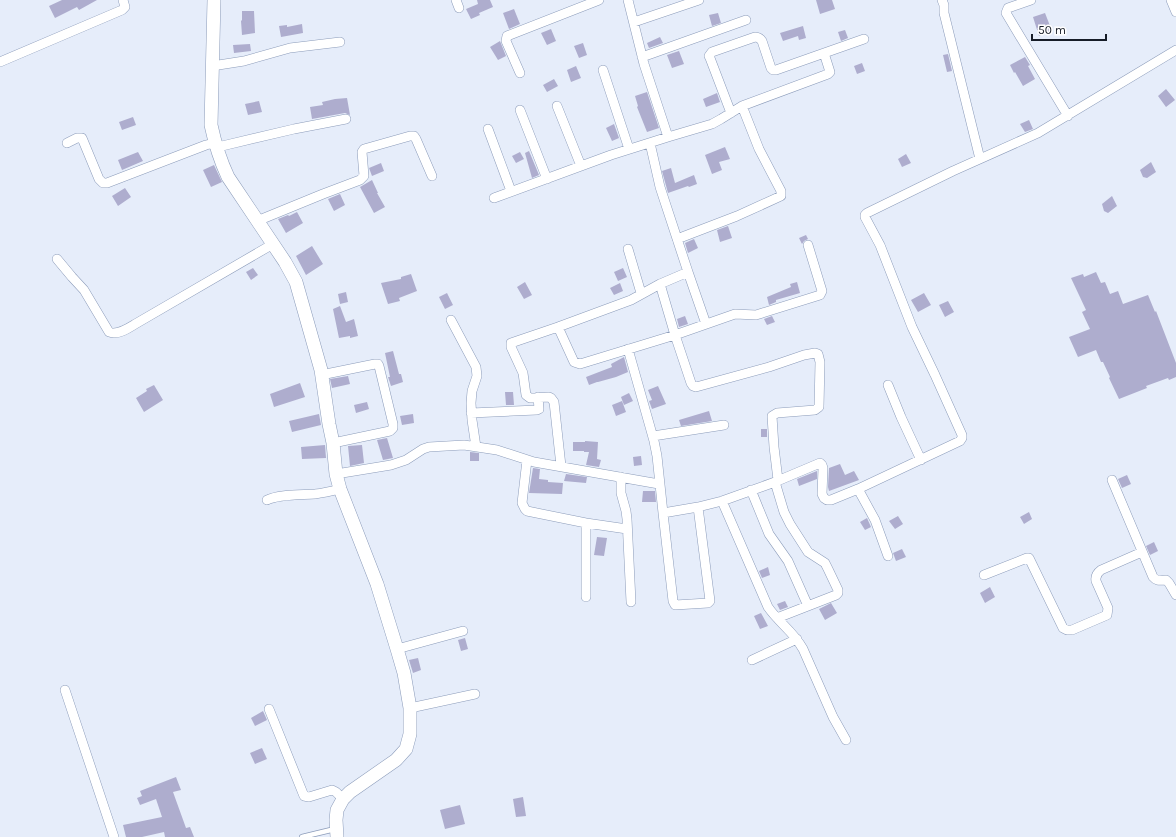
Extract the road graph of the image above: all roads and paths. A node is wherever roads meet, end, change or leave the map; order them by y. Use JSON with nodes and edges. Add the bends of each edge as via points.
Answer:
{"nodes":[{"id":1,"x":123,"y":0,"type":"edge"},
{"id":2,"x":214,"y":0,"type":"edge"},
{"id":3,"x":599,"y":0,"type":"edge"},
{"id":4,"x":628,"y":0,"type":"edge"},
{"id":5,"x":699,"y":0,"type":"edge"},
{"id":6,"x":942,"y":0,"type":"edge"},
{"id":7,"x":1031,"y":0,"type":"edge"},
{"id":8,"x":1171,"y":0,"type":"edge"},
{"id":9,"x":1176,"y":12,"type":"edge"},
{"id":10,"x":746,"y":20,"type":"dead end"},
{"id":11,"x":634,"y":22,"type":"junction"},
{"id":12,"x":864,"y":39,"type":"dead end"},
{"id":13,"x":340,"y":42,"type":"dead end"},
{"id":14,"x":1176,"y":50,"type":"edge"},
{"id":15,"x":824,"y":53,"type":"junction"},
{"id":16,"x":642,"y":57,"type":"junction"},
{"id":17,"x":0,"y":62,"type":"edge"},
{"id":18,"x":212,"y":66,"type":"junction"},
{"id":19,"x":604,"y":70,"type":"dead end"},
{"id":20,"x":520,"y":73,"type":"dead end"},
{"id":21,"x":557,"y":106,"type":"dead end"},
{"id":22,"x":742,"y":106,"type":"junction"},
{"id":23,"x":520,"y":110,"type":"dead end"},
{"id":24,"x":731,"y":113,"type":"junction"},
{"id":25,"x":1068,"y":116,"type":"junction"},
{"id":26,"x":346,"y":119,"type":"dead end"},
{"id":27,"x":488,"y":129,"type":"dead end"},
{"id":28,"x":668,"y":137,"type":"junction"},
{"id":29,"x":68,"y":143,"type":"dead end"},
{"id":30,"x":650,"y":143,"type":"junction"},
{"id":31,"x":215,"y":144,"type":"junction"},
{"id":32,"x":629,"y":149,"type":"junction"},
{"id":33,"x":980,"y":159,"type":"junction"},
{"id":34,"x":581,"y":166,"type":"junction"},
{"id":35,"x":432,"y":176,"type":"dead end"},
{"id":36,"x":547,"y":179,"type":"junction"},
{"id":37,"x":511,"y":191,"type":"junction"},
{"id":38,"x":494,"y":198,"type":"dead end"},
{"id":39,"x":257,"y":221,"type":"junction"},
{"id":40,"x":677,"y":239,"type":"junction"},
{"id":41,"x":273,"y":244,"type":"junction"},
{"id":42,"x":808,"y":245,"type":"dead end"},
{"id":43,"x":628,"y":249,"type":"dead end"},
{"id":44,"x":57,"y":259,"type":"dead end"},
{"id":45,"x":688,"y":272,"type":"junction"},
{"id":46,"x":660,"y":284,"type":"junction"},
{"id":47,"x":641,"y":293,"type":"junction"},
{"id":48,"x":451,"y":320,"type":"dead end"},
{"id":49,"x":706,"y":324,"type":"junction"},
{"id":50,"x":558,"y":327,"type":"junction"},
{"id":51,"x":675,"y":335,"type":"junction"},
{"id":52,"x":628,"y":350,"type":"junction"},
{"id":53,"x":322,"y":375,"type":"junction"},
{"id":54,"x":888,"y":385,"type":"dead end"},
{"id":55,"x":538,"y":397,"type":"junction"},
{"id":56,"x":471,"y":413,"type":"junction"},
{"id":57,"x":724,"y":425,"type":"dead end"},
{"id":58,"x":653,"y":436,"type":"junction"},
{"id":59,"x":333,"y":443,"type":"junction"},
{"id":60,"x":476,"y":447,"type":"junction"},
{"id":61,"x":527,"y":460,"type":"junction"},
{"id":62,"x":921,"y":460,"type":"junction"},
{"id":63,"x":561,"y":466,"type":"junction"},
{"id":64,"x":336,"y":474,"type":"junction"},
{"id":65,"x":621,"y":477,"type":"junction"},
{"id":66,"x":1112,"y":480,"type":"dead end"},
{"id":67,"x":776,"y":481,"type":"junction"},
{"id":68,"x":659,"y":484,"type":"junction"},
{"id":69,"x":340,"y":489,"type":"junction"},
{"id":70,"x":858,"y":489,"type":"junction"},
{"id":71,"x":751,"y":490,"type":"junction"},
{"id":72,"x":267,"y":500,"type":"dead end"},
{"id":73,"x":722,"y":501,"type":"junction"},
{"id":74,"x":698,"y":507,"type":"junction"},
{"id":75,"x":663,"y":513,"type":"junction"},
{"id":76,"x":586,"y":523,"type":"junction"},
{"id":77,"x":627,"y":529,"type":"junction"},
{"id":78,"x":1142,"y":552,"type":"junction"},
{"id":79,"x":888,"y":556,"type":"dead end"},
{"id":80,"x":984,"y":575,"type":"dead end"},
{"id":81,"x":1176,"y":595,"type":"edge"},
{"id":82,"x":586,"y":597,"type":"dead end"},
{"id":83,"x":631,"y":602,"type":"dead end"},
{"id":84,"x":808,"y":606,"type":"junction"},
{"id":85,"x":777,"y":618,"type":"junction"},
{"id":86,"x":463,"y":631,"type":"dead end"},
{"id":87,"x":797,"y":639,"type":"junction"},
{"id":88,"x":397,"y":649,"type":"junction"},
{"id":89,"x":752,"y":660,"type":"dead end"},
{"id":90,"x":65,"y":690,"type":"dead end"},
{"id":91,"x":475,"y":694,"type":"dead end"},
{"id":92,"x":410,"y":708,"type":"junction"},
{"id":93,"x":269,"y":709,"type":"dead end"},
{"id":94,"x":846,"y":740,"type":"dead end"},
{"id":95,"x":343,"y":799,"type":"junction"},
{"id":96,"x":337,"y":833,"type":"edge"},
{"id":97,"x":114,"y":837,"type":"edge"},
{"id":98,"x":302,"y":837,"type":"edge"}],
"edges":[{"from":1,"to":17,"type":"street","via":[[125,7],[122,10]]},
{"from":2,"to":18,"type":"street"},
{"from":3,"to":20,"type":"street","via":[[507,36],[506,40]]},
{"from":4,"to":11,"type":"street"},
{"from":5,"to":11,"type":"street"},
{"from":6,"to":33,"type":"street"},
{"from":7,"to":25,"type":"street","via":[[1008,8],[1006,13]]},
{"from":8,"to":9,"type":"street"},
{"from":10,"to":16,"type":"street"},
{"from":11,"to":16,"type":"street"},
{"from":12,"to":15,"type":"street"},
{"from":13,"to":18,"type":"street","via":[[290,48]]},
{"from":14,"to":25,"type":"street"},
{"from":15,"to":22,"type":"street","via":[[830,72],[828,74]]},
{"from":15,"to":24,"type":"street","via":[[773,70],[758,37],[712,52],[709,56]]},
{"from":16,"to":28,"type":"street"},
{"from":18,"to":31,"type":"street","via":[[211,125]]},
{"from":19,"to":32,"type":"street"},
{"from":21,"to":34,"type":"street"},
{"from":22,"to":24,"type":"street"},
{"from":22,"to":40,"type":"street","via":[[759,149],[782,193],[779,197],[737,216]]},
{"from":23,"to":36,"type":"street"},
{"from":24,"to":28,"type":"street","via":[[712,124]]},
{"from":25,"to":33,"type":"street","via":[[1038,133]]},
{"from":26,"to":31,"type":"street","via":[[222,146]]},
{"from":27,"to":37,"type":"street"},
{"from":28,"to":30,"type":"street"},
{"from":29,"to":31,"type":"street","via":[[82,138],[98,179],[103,183],[206,145]]},
{"from":30,"to":32,"type":"street"},
{"from":30,"to":40,"type":"street","via":[[660,187]]},
{"from":31,"to":39,"type":"street","via":[[228,177]]},
{"from":32,"to":34,"type":"street"},
{"from":33,"to":62,"type":"street","via":[[865,215],[962,438],[960,442]]},
{"from":34,"to":36,"type":"street"},
{"from":35,"to":39,"type":"street","via":[[416,139],[410,136],[363,150],[364,176],[360,180]]},
{"from":36,"to":37,"type":"street"},
{"from":37,"to":38,"type":"street"},
{"from":39,"to":41,"type":"street"},
{"from":40,"to":45,"type":"street"},
{"from":41,"to":44,"type":"street","via":[[117,333],[109,332],[84,290]]},
{"from":41,"to":53,"type":"street","via":[[296,282]]},
{"from":42,"to":49,"type":"street","via":[[822,291],[820,295],[762,313],[735,314]]},
{"from":43,"to":47,"type":"street"},
{"from":45,"to":46,"type":"street"},
{"from":45,"to":49,"type":"street"},
{"from":46,"to":47,"type":"street"},
{"from":46,"to":51,"type":"street"},
{"from":47,"to":50,"type":"street","via":[[631,300]]},
{"from":48,"to":56,"type":"street","via":[[476,367]]},
{"from":49,"to":51,"type":"street"},
{"from":50,"to":52,"type":"street","via":[[576,364]]},
{"from":50,"to":55,"type":"street","via":[[510,345],[522,373],[526,395],[530,398]]},
{"from":51,"to":52,"type":"street"},
{"from":51,"to":67,"type":"street","via":[[691,383],[696,387],[776,366],[804,355],[818,354],[819,407],[815,410],[777,413],[772,416]]},
{"from":52,"to":58,"type":"street"},
{"from":53,"to":59,"type":"street"},
{"from":53,"to":59,"type":"street","via":[[378,364],[393,424],[390,431]]},
{"from":54,"to":62,"type":"street"},
{"from":55,"to":56,"type":"street","via":[[537,410]]},
{"from":55,"to":63,"type":"street","via":[[549,397],[554,402]]},
{"from":56,"to":60,"type":"street"},
{"from":57,"to":58,"type":"street"},
{"from":58,"to":68,"type":"street"},
{"from":59,"to":64,"type":"street"},
{"from":60,"to":61,"type":"street","via":[[497,450]]},
{"from":60,"to":64,"type":"street","via":[[429,447],[391,465]]},
{"from":61,"to":63,"type":"street"},
{"from":61,"to":76,"type":"street","via":[[522,503],[525,509]]},
{"from":62,"to":70,"type":"street"},
{"from":63,"to":65,"type":"street"},
{"from":64,"to":69,"type":"street"},
{"from":65,"to":68,"type":"street"},
{"from":65,"to":77,"type":"street"},
{"from":66,"to":78,"type":"street"},
{"from":67,"to":70,"type":"street","via":[[820,463],[823,468],[824,498],[831,500]]},
{"from":67,"to":71,"type":"street"},
{"from":67,"to":84,"type":"street","via":[[790,524],[808,552],[825,563],[838,590],[836,595]]},
{"from":68,"to":75,"type":"street"},
{"from":69,"to":72,"type":"street"},
{"from":69,"to":88,"type":"street","via":[[377,584]]},
{"from":70,"to":79,"type":"street","via":[[875,520]]},
{"from":71,"to":73,"type":"street"},
{"from":71,"to":84,"type":"street","via":[[769,534],[788,561]]},
{"from":73,"to":74,"type":"street"},
{"from":73,"to":85,"type":"street","via":[[768,607]]},
{"from":74,"to":75,"type":"street"},
{"from":74,"to":75,"type":"street","via":[[710,601],[708,603],[674,604]]},
{"from":76,"to":77,"type":"street"},
{"from":76,"to":82,"type":"street"},
{"from":77,"to":83,"type":"street"},
{"from":78,"to":80,"type":"street","via":[[1097,574],[1095,578],[1108,608],[1107,614],[1072,630],[1063,628],[1029,558]]},
{"from":78,"to":81,"type":"street","via":[[1153,578],[1158,581],[1166,580]]},
{"from":84,"to":85,"type":"street"},
{"from":85,"to":87,"type":"street"},
{"from":86,"to":88,"type":"street"},
{"from":87,"to":89,"type":"street"},
{"from":87,"to":94,"type":"street"},
{"from":88,"to":92,"type":"street"},
{"from":90,"to":97,"type":"street"},
{"from":91,"to":92,"type":"street"},
{"from":92,"to":95,"type":"street","via":[[410,734],[406,749],[396,760]]},
{"from":93,"to":95,"type":"street","via":[[304,796],[309,797],[332,790]]},
{"from":95,"to":96,"type":"street","via":[[336,820]]},
{"from":96,"to":98,"type":"lane"}]}
